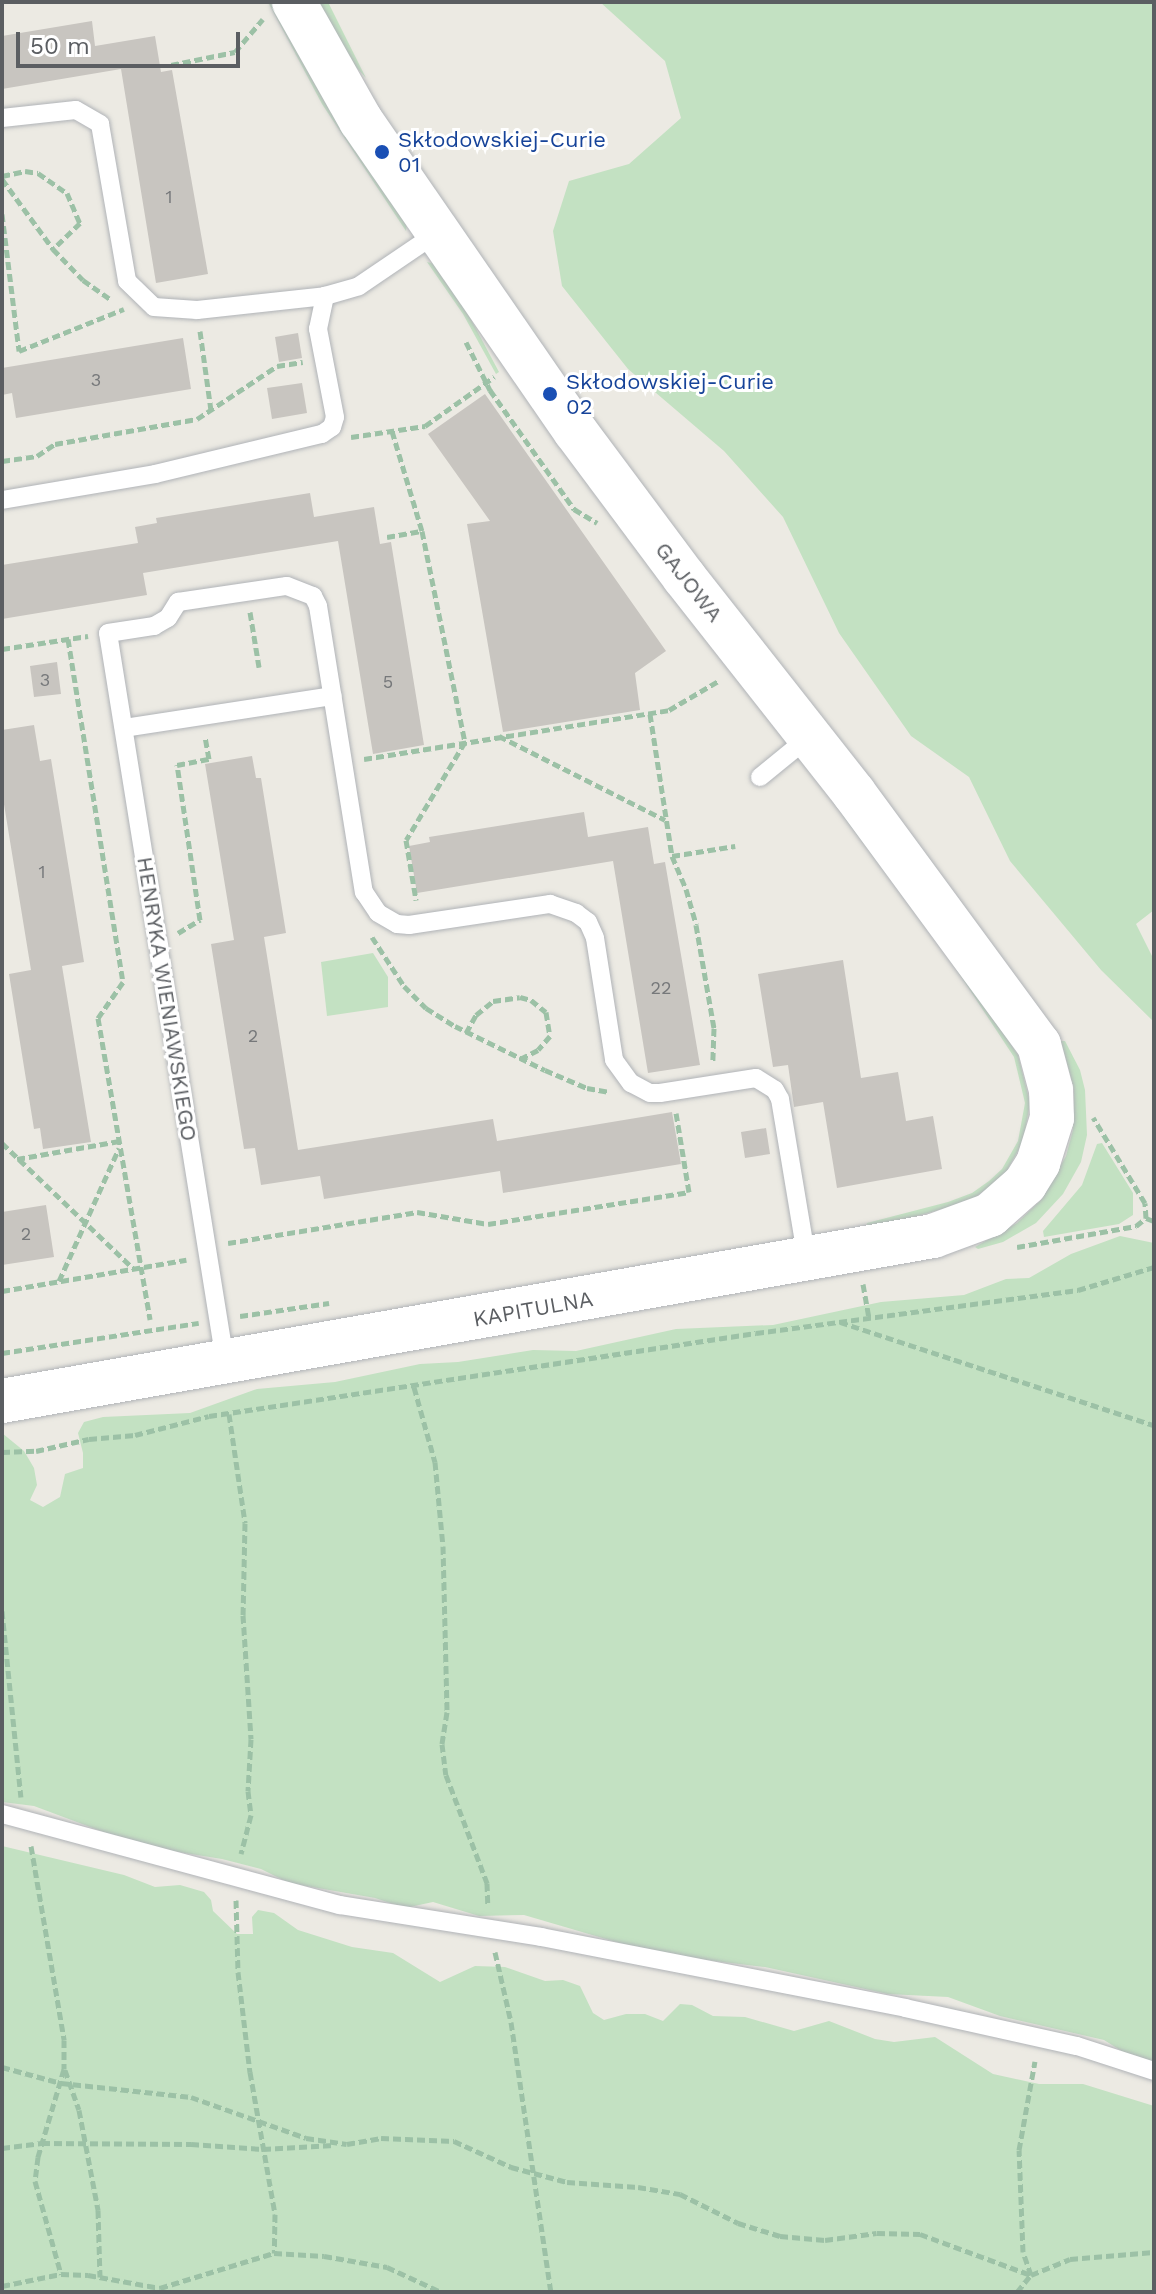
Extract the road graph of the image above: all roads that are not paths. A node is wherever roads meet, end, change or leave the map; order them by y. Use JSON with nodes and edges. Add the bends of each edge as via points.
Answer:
{"nodes":[{"id":1,"x":271,"y":15,"type":"edge"},
{"id":2,"x":2,"y":118,"type":"edge"},
{"id":3,"x":437,"y":233,"type":"junction"},
{"id":4,"x":325,"y":296,"type":"junction"},
{"id":5,"x":2,"y":500,"type":"edge"},
{"id":6,"x":333,"y":696,"type":"junction"},
{"id":7,"x":124,"y":728,"type":"junction"},
{"id":8,"x":809,"y":737,"type":"junction"},
{"id":9,"x":760,"y":777,"type":"dead end"},
{"id":10,"x":1038,"y":1163,"type":"joint"},
{"id":11,"x":807,"y":1261,"type":"junction"},
{"id":12,"x":225,"y":1364,"type":"junction"},
{"id":13,"x":2,"y":1401,"type":"edge"},
{"id":14,"x":2,"y":1814,"type":"edge"},
{"id":15,"x":1154,"y":2071,"type":"edge"}],
"edges":[{"from":1,"to":3,"type":"street","name":"GAJOWA","via":[[343,91]]},
{"from":2,"to":4,"type":"lane","via":[[76,110],[100,124],[127,281],[154,307],[197,310]]},
{"from":3,"to":4,"type":"lane","via":[[359,286]]},
{"from":3,"to":8,"type":"street","name":"GAJOWA","via":[[629,504]]},
{"from":4,"to":5,"type":"lane","via":[[318,329],[335,417],[322,434],[155,474]]},
{"from":6,"to":7,"type":"lane"},
{"from":6,"to":7,"type":"lane","name":"HENRYKA WIENIAWSKIEGO","via":[[313,596],[287,586],[178,602],[168,618],[154,626],[108,633]]},
{"from":6,"to":11,"type":"lane","via":[[364,892],[378,913],[397,924],[419,923],[550,904],[588,922],[614,1060],[631,1083],[643,1090],[673,1091],[756,1078],[780,1099]]},
{"from":7,"to":12,"type":"lane","name":"HENRYKA WIENIAWSKIEGO"},
{"from":8,"to":9,"type":"lane"},
{"from":8,"to":10,"type":"street","name":"GAJOWA","via":[[1039,1045],[1052,1118]]},
{"from":10,"to":11,"type":"street","name":"KAPITULNA","via":[[1007,1201],[964,1227]]},
{"from":11,"to":12,"type":"street","name":"KAPITULNA"},
{"from":12,"to":13,"type":"street","name":"KAPITULNA"},
{"from":14,"to":15,"type":"lane","via":[[340,1905],[875,2002],[1077,2046]]}]}
